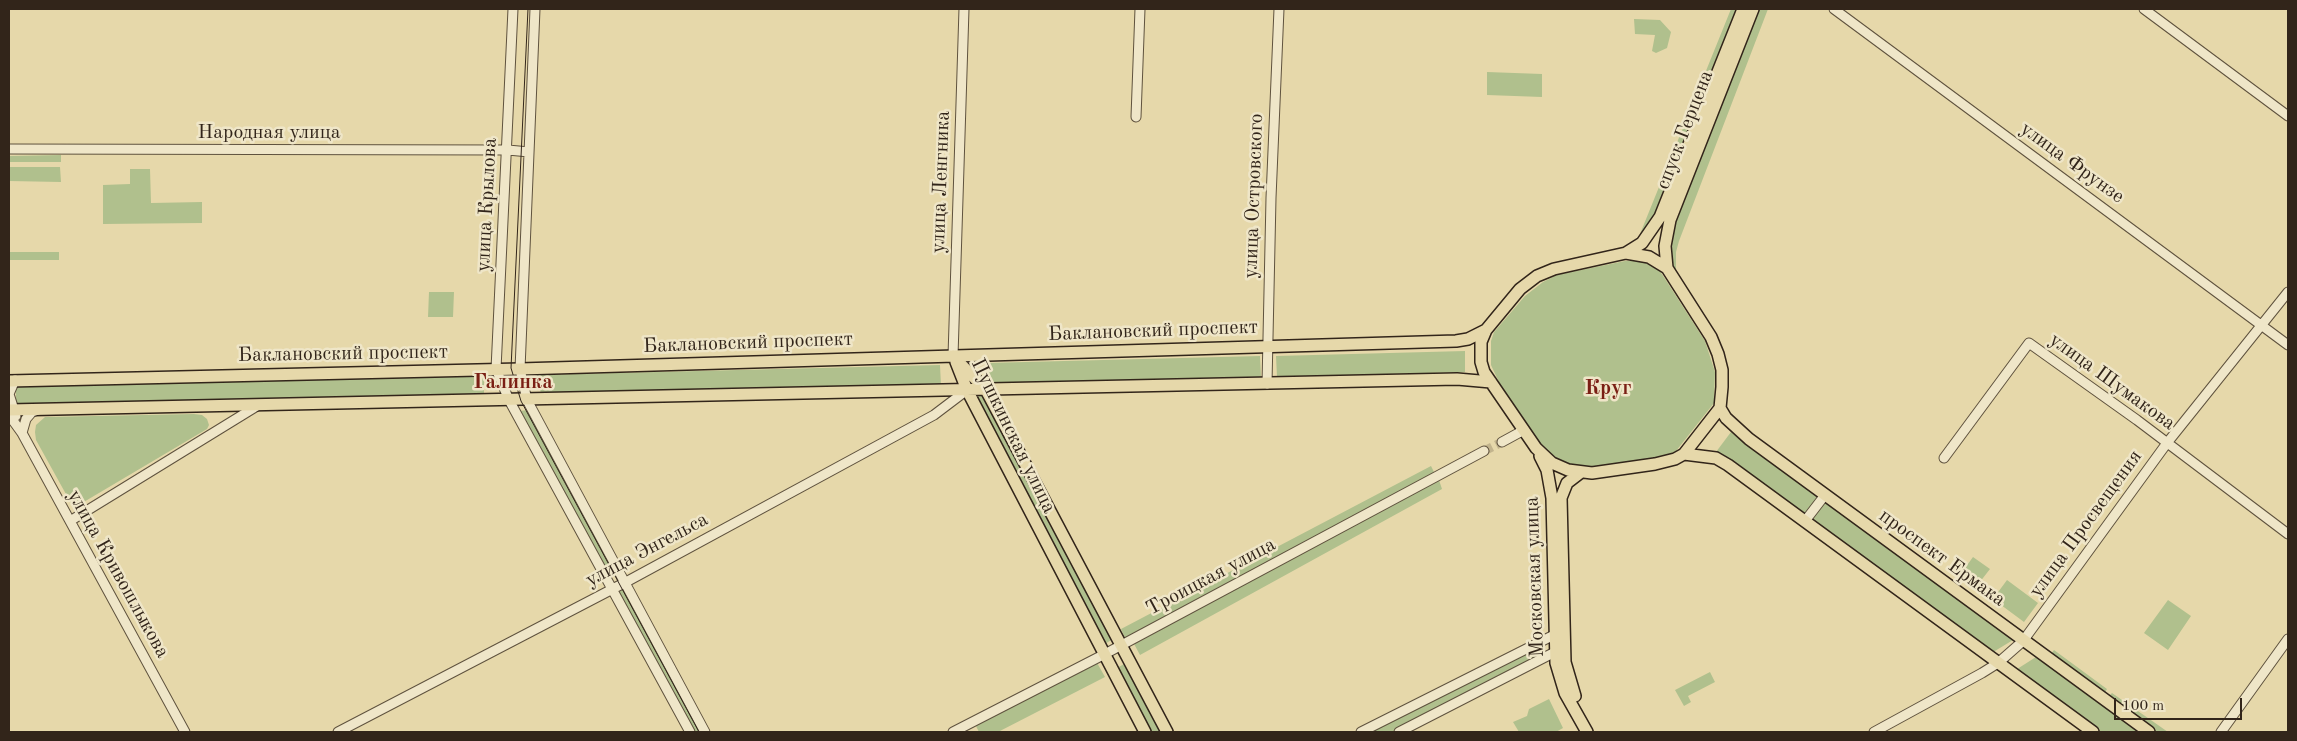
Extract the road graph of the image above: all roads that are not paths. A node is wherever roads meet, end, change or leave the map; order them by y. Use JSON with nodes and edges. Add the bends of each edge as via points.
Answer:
{"nodes":[{"id":1,"x":513,"y":9,"type":"edge"},
{"id":2,"x":536,"y":9,"type":"edge"},
{"id":3,"x":964,"y":9,"type":"edge"},
{"id":4,"x":1140,"y":9,"type":"edge"},
{"id":5,"x":1279,"y":9,"type":"edge"},
{"id":6,"x":1743,"y":9,"type":"edge"},
{"id":7,"x":1753,"y":9,"type":"edge"},
{"id":8,"x":1834,"y":9,"type":"edge"},
{"id":9,"x":2144,"y":9,"type":"edge"},
{"id":10,"x":2288,"y":116,"type":"edge"},
{"id":11,"x":1136,"y":117,"type":"dead end"},
{"id":12,"x":9,"y":149,"type":"edge"},
{"id":13,"x":508,"y":150,"type":"junction"},
{"id":14,"x":530,"y":152,"type":"junction"},
{"id":15,"x":1626,"y":254,"type":"junction"},
{"id":16,"x":1666,"y":268,"type":"junction"},
{"id":17,"x":2288,"y":292,"type":"edge"},
{"id":18,"x":2261,"y":324,"type":"junction"},
{"id":19,"x":1486,"y":330,"type":"junction"},
{"id":20,"x":2288,"y":345,"type":"edge"},
{"id":21,"x":1267,"y":347,"type":"junction"},
{"id":22,"x":953,"y":356,"type":"junction"},
{"id":23,"x":496,"y":369,"type":"junction"},
{"id":24,"x":520,"y":369,"type":"junction"},
{"id":25,"x":12,"y":380,"type":"edge"},
{"id":26,"x":1491,"y":382,"type":"junction"},
{"id":27,"x":1267,"y":384,"type":"junction"},
{"id":28,"x":967,"y":390,"type":"junction"},
{"id":29,"x":986,"y":390,"type":"junction"},
{"id":30,"x":509,"y":400,"type":"junction"},
{"id":31,"x":527,"y":400,"type":"junction"},
{"id":32,"x":257,"y":406,"type":"junction"},
{"id":33,"x":1720,"y":408,"type":"junction"},
{"id":34,"x":40,"y":410,"type":"junction"},
{"id":35,"x":11,"y":412,"type":"edge"},
{"id":36,"x":1524,"y":430,"type":"junction"},
{"id":37,"x":22,"y":433,"type":"junction"},
{"id":38,"x":1502,"y":442,"type":"tunnel mouth"},
{"id":39,"x":2167,"y":443,"type":"junction"},
{"id":40,"x":1536,"y":448,"type":"junction"},
{"id":41,"x":1484,"y":451,"type":"tunnel mouth"},
{"id":42,"x":1684,"y":454,"type":"junction"},
{"id":43,"x":1944,"y":458,"type":"dead end"},
{"id":44,"x":1580,"y":473,"type":"junction"},
{"id":45,"x":1825,"y":495,"type":"junction"},
{"id":46,"x":70,"y":521,"type":"junction"},
{"id":47,"x":1805,"y":521,"type":"junction"},
{"id":48,"x":2288,"y":534,"type":"edge"},
{"id":49,"x":626,"y":582,"type":"junction"},
{"id":50,"x":612,"y":589,"type":"junction"},
{"id":51,"x":1559,"y":634,"type":"junction"},
{"id":52,"x":2288,"y":639,"type":"edge"},
{"id":53,"x":2023,"y":641,"type":"junction"},
{"id":54,"x":1120,"y":645,"type":"junction"},
{"id":55,"x":1560,"y":652,"type":"junction"},
{"id":56,"x":1103,"y":655,"type":"junction"},
{"id":57,"x":1998,"y":663,"type":"junction"},
{"id":58,"x":185,"y":732,"type":"edge"},
{"id":59,"x":338,"y":732,"type":"edge"},
{"id":60,"x":690,"y":732,"type":"edge"},
{"id":61,"x":705,"y":732,"type":"edge"},
{"id":62,"x":953,"y":732,"type":"edge"},
{"id":63,"x":1145,"y":732,"type":"edge"},
{"id":64,"x":1167,"y":732,"type":"edge"},
{"id":65,"x":1361,"y":732,"type":"edge"},
{"id":66,"x":1399,"y":732,"type":"edge"},
{"id":67,"x":1586,"y":732,"type":"edge"},
{"id":68,"x":1595,"y":732,"type":"edge"},
{"id":69,"x":1874,"y":732,"type":"edge"},
{"id":70,"x":2093,"y":732,"type":"edge"},
{"id":71,"x":2149,"y":732,"type":"edge"},
{"id":72,"x":2221,"y":732,"type":"edge"}],
"edges":[{"from":1,"to":13,"type":"street","name":"улица Крылова"},
{"from":2,"to":14,"type":"street","name":"улица Крылова"},
{"from":3,"to":22,"type":"street","name":"улица Ленгника"},
{"from":4,"to":11,"type":"street"},
{"from":5,"to":21,"type":"street","name":"улица Островского"},
{"from":6,"to":15,"type":"main road","name":"спуск Герцена","via":[[1660,217],[1642,243]]},
{"from":7,"to":16,"type":"main road","name":"спуск Герцена","via":[[1670,220],[1664,246]]},
{"from":8,"to":18,"type":"street","name":"улица Фрунзе"},
{"from":9,"to":10,"type":"street"},
{"from":12,"to":13,"type":"street","name":"Народная улица"},
{"from":13,"to":14,"type":"street","name":"Народная улица"},
{"from":13,"to":23,"type":"street","name":"улица Крылова"},
{"from":14,"to":24,"type":"street","name":"улица Крылова"},
{"from":15,"to":16,"type":"main road","via":[[1649,257]]},
{"from":15,"to":19,"type":"main road","via":[[1554,269],[1537,276],[1520,289]]},
{"from":16,"to":33,"type":"main road","via":[[1712,337],[1718,354],[1722,387]]},
{"from":17,"to":18,"type":"street","name":"улица Просвещения"},
{"from":18,"to":20,"type":"street","name":"улица Фрунзе"},
{"from":18,"to":39,"type":"street","name":"улица Просвещения"},
{"from":19,"to":21,"type":"main road","name":"Баклановский проспект","via":[[1456,342]]},
{"from":19,"to":26,"type":"main road","via":[[1481,342],[1481,362]]},
{"from":21,"to":22,"type":"main road","name":"Баклановский проспект"},
{"from":21,"to":27,"type":"street","name":"улица Островского"},
{"from":22,"to":24,"type":"main road","name":"Баклановский проспект"},
{"from":22,"to":28,"type":"main road","name":"Пушкинская улица"},
{"from":22,"to":29,"type":"main road","name":"Пушкинская улица"},
{"from":23,"to":24,"type":"main road","name":"Баклановский проспект"},
{"from":23,"to":25,"type":"main road","name":"Баклановский проспект"},
{"from":23,"to":30,"type":"street","name":"улица Крылова"},
{"from":24,"to":31,"type":"street","name":"улица Крылова"},
{"from":25,"to":35,"type":"street","name":"улица Кривошлыкова","via":[[9,394]]},
{"from":26,"to":27,"type":"main road","via":[[1457,379]]},
{"from":26,"to":36,"type":"main road"},
{"from":27,"to":29,"type":"main road"},
{"from":28,"to":29,"type":"main road"},
{"from":28,"to":31,"type":"main road"},
{"from":28,"to":49,"type":"street","name":"улица Энгельса","via":[[934,415]]},
{"from":28,"to":56,"type":"main road","name":"Пушкинская улица"},
{"from":29,"to":54,"type":"main road","name":"Пушкинская улица"},
{"from":30,"to":31,"type":"main road"},
{"from":30,"to":32,"type":"main road"},
{"from":30,"to":50,"type":"street","name":"улица Крылова"},
{"from":31,"to":49,"type":"street","name":"улица Крылова"},
{"from":32,"to":34,"type":"main road"},
{"from":32,"to":46,"type":"street"},
{"from":33,"to":42,"type":"main road"},
{"from":33,"to":45,"type":"main road","name":"проспект Ермака","via":[[1749,439]]},
{"from":34,"to":35,"type":"main road"},
{"from":34,"to":37,"type":"street","via":[[32,412],[26,419]]},
{"from":35,"to":37,"type":"street","name":"улица Кривошлыкова"},
{"from":36,"to":38,"type":"street"},
{"from":36,"to":40,"type":"main road"},
{"from":37,"to":46,"type":"street","name":"улица Кривошлыкова"},
{"from":39,"to":43,"type":"street","name":"улица Шумакова","via":[[2029,343]]},
{"from":39,"to":48,"type":"street","name":"улица Шумакова"},
{"from":39,"to":53,"type":"street","name":"улица Просвещения"},
{"from":40,"to":44,"type":"main road","via":[[1558,467]]},
{"from":40,"to":51,"type":"main road","name":"Московская улица","via":[[1547,470],[1551,488]]},
{"from":41,"to":54,"type":"street","name":"Троицкая улица"},
{"from":42,"to":44,"type":"main road","via":[[1667,462]]},
{"from":42,"to":47,"type":"main road","via":[[1716,458]]},
{"from":44,"to":51,"type":"main road","name":"Московская улица","via":[[1567,483],[1562,498]]},
{"from":45,"to":47,"type":"street"},
{"from":45,"to":53,"type":"main road","name":"проспект Ермака"},
{"from":46,"to":58,"type":"street","name":"улица Кривошлыкова"},
{"from":47,"to":57,"type":"main road"},
{"from":49,"to":50,"type":"street","name":"улица Энгельса"},
{"from":49,"to":61,"type":"street","name":"улица Крылова"},
{"from":50,"to":59,"type":"street","name":"улица Энгельса"},
{"from":50,"to":60,"type":"street","name":"улица Крылова"},
{"from":51,"to":55,"type":"main road","name":"Московская улица"},
{"from":51,"to":65,"type":"street"},
{"from":52,"to":72,"type":"street"},
{"from":53,"to":57,"type":"street","name":"улица Просвещения"},
{"from":53,"to":71,"type":"main road","name":"проспект Ермака"},
{"from":54,"to":56,"type":"street","name":"Троицкая улица"},
{"from":54,"to":64,"type":"main road","name":"Пушкинская улица"},
{"from":55,"to":66,"type":"street"},
{"from":55,"to":67,"type":"main road","name":"Московская улица","via":[[1560,679]]},
{"from":55,"to":68,"type":"main road","name":"Московская улица","via":[[1572,690]]},
{"from":56,"to":62,"type":"street","name":"Троицкая улица"},
{"from":56,"to":63,"type":"main road","name":"Пушкинская улица"},
{"from":57,"to":69,"type":"street","name":"улица Просвещения"},
{"from":57,"to":70,"type":"main road"}]}
